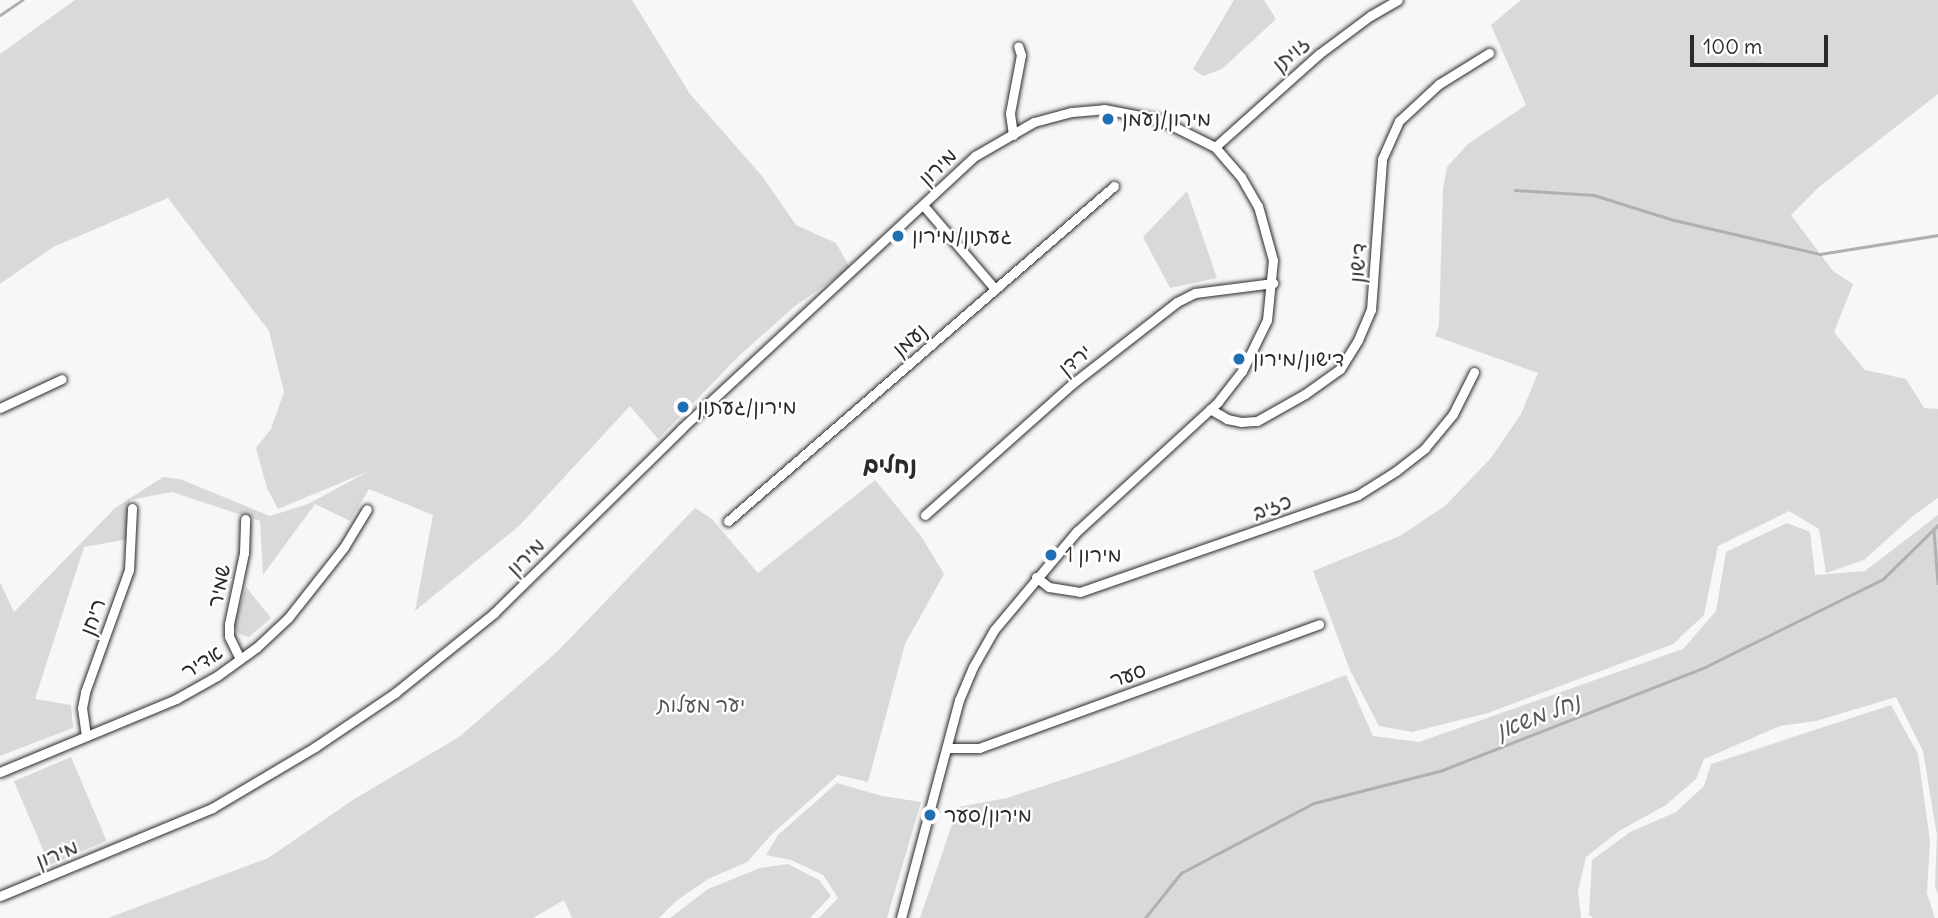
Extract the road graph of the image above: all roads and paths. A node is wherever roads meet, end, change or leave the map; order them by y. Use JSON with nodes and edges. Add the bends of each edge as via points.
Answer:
{"nodes":[{"id":1,"x":1398,"y":0,"type":"edge"},
{"id":2,"x":1018,"y":46,"type":"dead end"},
{"id":3,"x":1489,"y":53,"type":"dead end"},
{"id":4,"x":1013,"y":135,"type":"junction"},
{"id":5,"x":1215,"y":147,"type":"junction"},
{"id":6,"x":1114,"y":186,"type":"dead end"},
{"id":7,"x":923,"y":205,"type":"junction"},
{"id":8,"x":1273,"y":283,"type":"junction"},
{"id":9,"x":995,"y":289,"type":"junction"},
{"id":10,"x":1474,"y":372,"type":"dead end"},
{"id":11,"x":62,"y":379,"type":"dead end"},
{"id":12,"x":0,"y":408,"type":"edge"},
{"id":13,"x":1210,"y":409,"type":"junction"},
{"id":14,"x":132,"y":508,"type":"dead end"},
{"id":15,"x":367,"y":509,"type":"dead end"},
{"id":16,"x":925,"y":514,"type":"dead end"},
{"id":17,"x":245,"y":519,"type":"dead end"},
{"id":18,"x":728,"y":521,"type":"dead end"},
{"id":19,"x":1035,"y":578,"type":"junction"},
{"id":20,"x":1319,"y":624,"type":"dead end"},
{"id":21,"x":240,"y":659,"type":"junction"},
{"id":22,"x":86,"y":736,"type":"junction"},
{"id":23,"x":947,"y":748,"type":"junction"},
{"id":24,"x":0,"y":772,"type":"edge"},
{"id":25,"x":0,"y":896,"type":"edge"},
{"id":26,"x":901,"y":918,"type":"edge"}],
"edges":[{"from":1,"to":5,"type":"street","name":"זויתן","via":[[1318,54]]},
{"from":2,"to":4,"type":"street","via":[[1021,55],[1010,113]]},
{"from":3,"to":13,"type":"street","name":"דישון","via":[[1439,84],[1399,121],[1382,159],[1371,310],[1340,369],[1257,421],[1227,419]]},
{"from":4,"to":5,"type":"street","name":"מירון","via":[[1034,122],[1104,109],[1161,120]]},
{"from":4,"to":7,"type":"street","name":"מירון","via":[[975,156]]},
{"from":5,"to":8,"type":"street","name":"מירון","via":[[1258,206],[1269,237]]},
{"from":6,"to":9,"type":"street","name":"נעמן"},
{"from":7,"to":9,"type":"street"},
{"from":7,"to":25,"type":"street","name":"מירון","via":[[681,429],[494,613],[395,694],[212,808]]},
{"from":8,"to":13,"type":"street","name":"מירון","via":[[1267,320],[1256,346]]},
{"from":8,"to":16,"type":"street","name":"ירדן","via":[[1195,293],[1177,302],[1072,384]]},
{"from":9,"to":18,"type":"street","name":"נעמן"},
{"from":10,"to":19,"type":"street","name":"כזיב","via":[[1453,414],[1425,448],[1358,495],[1080,592],[1049,587]]},
{"from":11,"to":12,"type":"street"},
{"from":13,"to":19,"type":"street","name":"מירון","via":[[1077,531]]},
{"from":14,"to":22,"type":"street","name":"ריחן","via":[[129,570],[82,708]]},
{"from":15,"to":21,"type":"street","name":"אדיר","via":[[344,547],[295,609]]},
{"from":17,"to":21,"type":"street","name":"שמיר","via":[[239,586],[229,624],[229,636]]},
{"from":19,"to":23,"type":"street","name":"מירון","via":[[994,630],[973,667]]},
{"from":20,"to":23,"type":"street","name":"סער","via":[[979,748]]},
{"from":21,"to":22,"type":"street","name":"אדיר","via":[[176,699]]},
{"from":22,"to":24,"type":"street","name":"אדיר"},
{"from":23,"to":26,"type":"street","name":"מירון"}]}
